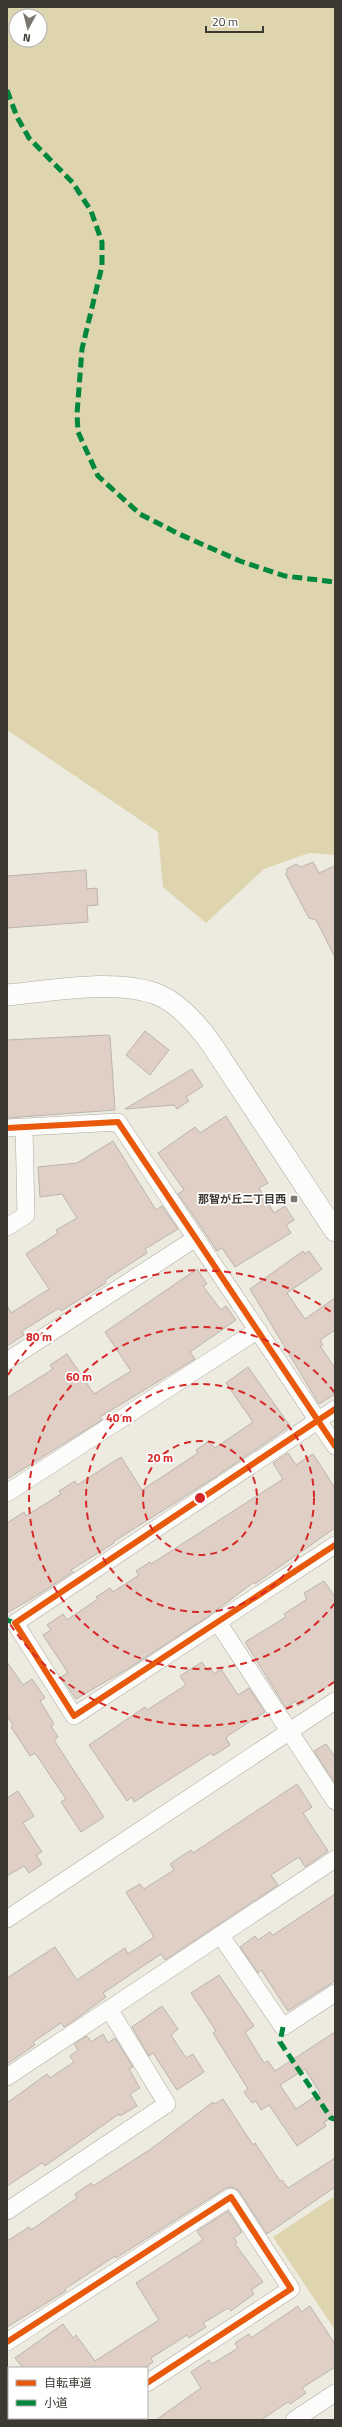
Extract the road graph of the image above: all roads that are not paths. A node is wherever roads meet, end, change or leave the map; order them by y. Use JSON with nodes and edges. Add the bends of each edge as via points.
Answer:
{"nodes":[{"id":1,"x":7,"y":995,"type":"edge"},
{"id":2,"x":24,"y":1127,"type":"junction"},
{"id":3,"x":7,"y":1128,"type":"edge"},
{"id":4,"x":7,"y":1227,"type":"edge"},
{"id":5,"x":335,"y":1231,"type":"edge"},
{"id":6,"x":196,"y":1238,"type":"junction"},
{"id":7,"x":258,"y":1330,"type":"junction"},
{"id":8,"x":7,"y":1361,"type":"edge"},
{"id":9,"x":335,"y":1409,"type":"edge"},
{"id":10,"x":318,"y":1420,"type":"junction"},
{"id":11,"x":335,"y":1446,"type":"edge"},
{"id":12,"x":7,"y":1493,"type":"edge"},
{"id":13,"x":335,"y":1545,"type":"edge"},
{"id":14,"x":217,"y":1621,"type":"junction"},
{"id":15,"x":335,"y":1701,"type":"edge"},
{"id":16,"x":289,"y":1732,"type":"junction"},
{"id":17,"x":335,"y":1801,"type":"edge"},
{"id":18,"x":335,"y":1859,"type":"edge"},
{"id":19,"x":7,"y":1919,"type":"edge"},
{"id":20,"x":221,"y":1936,"type":"junction"},
{"id":21,"x":335,"y":1993,"type":"edge"},
{"id":22,"x":109,"y":2009,"type":"junction"},
{"id":23,"x":7,"y":2077,"type":"edge"},
{"id":24,"x":7,"y":2211,"type":"edge"},
{"id":25,"x":7,"y":2342,"type":"edge"},
{"id":26,"x":148,"y":2382,"type":"edge"},
{"id":27,"x":335,"y":2393,"type":"edge"},
{"id":28,"x":294,"y":2420,"type":"edge"}],
"edges":[{"from":1,"to":5,"type":"street","via":[[103,987],[123,988],[159,995],[174,1004],[196,1023],[212,1044]]},
{"from":2,"to":3,"type":"street"},
{"from":2,"to":4,"type":"street","via":[[26,1215]]},
{"from":2,"to":6,"type":"street","via":[[118,1122]]},
{"from":6,"to":7,"type":"street"},
{"from":6,"to":8,"type":"street"},
{"from":7,"to":10,"type":"street"},
{"from":7,"to":12,"type":"street"},
{"from":9,"to":10,"type":"street"},
{"from":10,"to":11,"type":"street"},
{"from":10,"to":14,"type":"street","via":[[14,1623],[74,1716]]},
{"from":13,"to":14,"type":"street"},
{"from":14,"to":16,"type":"street"},
{"from":15,"to":16,"type":"street"},
{"from":16,"to":17,"type":"street"},
{"from":16,"to":19,"type":"street"},
{"from":18,"to":20,"type":"street"},
{"from":20,"to":21,"type":"street","via":[[283,2027]]},
{"from":20,"to":22,"type":"street"},
{"from":22,"to":23,"type":"street"},
{"from":22,"to":24,"type":"street","via":[[167,2104]]},
{"from":25,"to":26,"type":"street","via":[[231,2197],[291,2289]]},
{"from":27,"to":28,"type":"street"}]}
